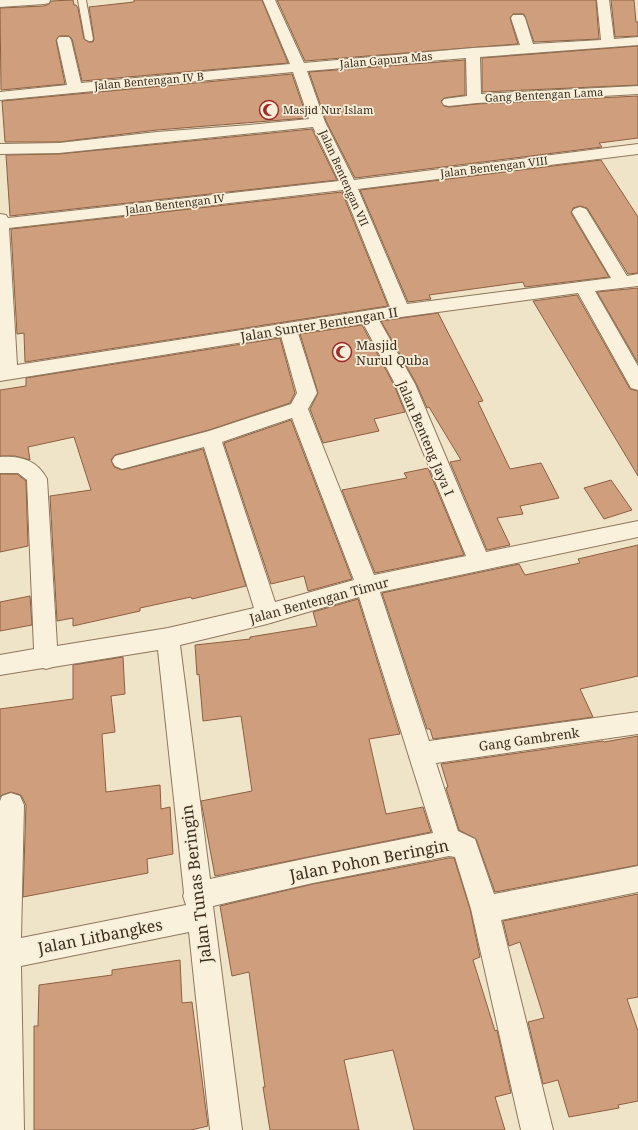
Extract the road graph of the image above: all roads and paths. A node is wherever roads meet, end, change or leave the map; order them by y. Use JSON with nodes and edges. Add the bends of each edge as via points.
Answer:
{"nodes":[{"id":1,"x":44,"y":0,"type":"edge"},
{"id":2,"x":82,"y":0,"type":"edge"},
{"id":3,"x":269,"y":0,"type":"edge"},
{"id":4,"x":604,"y":0,"type":"edge"},
{"id":5,"x":9,"y":2,"type":"edge"},
{"id":6,"x":518,"y":18,"type":"dead end"},
{"id":7,"x":89,"y":39,"type":"dead end"},
{"id":8,"x":64,"y":40,"type":"dead end"},
{"id":9,"x":638,"y":41,"type":"edge"},
{"id":10,"x":608,"y":43,"type":"junction"},
{"id":11,"x":528,"y":48,"type":"junction"},
{"id":12,"x":473,"y":52,"type":"junction"},
{"id":13,"x":298,"y":68,"type":"junction"},
{"id":14,"x":75,"y":87,"type":"junction"},
{"id":15,"x":638,"y":90,"type":"edge"},
{"id":16,"x":0,"y":96,"type":"edge"},
{"id":17,"x":474,"y":99,"type":"junction"},
{"id":18,"x":449,"y":102,"type":"dead end"},
{"id":19,"x":318,"y":122,"type":"junction"},
{"id":20,"x":638,"y":148,"type":"edge"},
{"id":21,"x":0,"y":149,"type":"edge"},
{"id":22,"x":349,"y":185,"type":"junction"},
{"id":23,"x":580,"y":212,"type":"dead end"},
{"id":24,"x":0,"y":219,"type":"edge"},
{"id":25,"x":0,"y":224,"type":"edge"},
{"id":26,"x":630,"y":281,"type":"edge"},
{"id":27,"x":584,"y":288,"type":"junction"},
{"id":28,"x":401,"y":311,"type":"junction"},
{"id":29,"x":368,"y":316,"type":"junction"},
{"id":30,"x":288,"y":329,"type":"junction"},
{"id":31,"x":4,"y":374,"type":"edge"},
{"id":32,"x":638,"y":384,"type":"edge"},
{"id":33,"x":298,"y":409,"type":"junction"},
{"id":34,"x":211,"y":438,"type":"junction"},
{"id":35,"x":122,"y":461,"type":"dead end"},
{"id":36,"x":10,"y":465,"type":"edge"},
{"id":37,"x":638,"y":529,"type":"edge"},
{"id":38,"x":479,"y":562,"type":"junction"},
{"id":39,"x":367,"y":586,"type":"junction"},
{"id":40,"x":267,"y":614,"type":"junction"},
{"id":41,"x":168,"y":638,"type":"junction"},
{"id":42,"x":46,"y":659,"type":"junction"},
{"id":43,"x":0,"y":666,"type":"edge"},
{"id":44,"x":638,"y":722,"type":"edge"},
{"id":45,"x":421,"y":754,"type":"junction"},
{"id":46,"x":11,"y":805,"type":"dead end"},
{"id":47,"x":449,"y":843,"type":"junction"},
{"id":48,"x":638,"y":879,"type":"edge"},
{"id":49,"x":199,"y":906,"type":"junction"},
{"id":50,"x":484,"y":909,"type":"junction"},
{"id":51,"x":3,"y":955,"type":"edge"},
{"id":52,"x":8,"y":1130,"type":"edge"},
{"id":53,"x":226,"y":1130,"type":"edge"},
{"id":54,"x":537,"y":1130,"type":"edge"}],
"edges":[{"from":1,"to":5,"type":"street"},
{"from":2,"to":7,"type":"lane"},
{"from":3,"to":13,"type":"street","name":"Jalan Bentengan VII"},
{"from":4,"to":10,"type":"street"},
{"from":6,"to":11,"type":"street"},
{"from":8,"to":14,"type":"street"},
{"from":9,"to":10,"type":"street","name":"Jalan Gapura Mas"},
{"from":10,"to":11,"type":"street","name":"Jalan Gapura Mas"},
{"from":11,"to":12,"type":"street","name":"Jalan Gapura Mas"},
{"from":12,"to":13,"type":"street","name":"Jalan Gapura Mas"},
{"from":12,"to":17,"type":"street"},
{"from":13,"to":14,"type":"street","name":"Jalan Bentengan IV B"},
{"from":13,"to":19,"type":"street","name":"Jalan Bentengan VII"},
{"from":14,"to":16,"type":"street","name":"Jalan Bentengan IV B"},
{"from":15,"to":17,"type":"street","name":"Gang Bentengan Lama"},
{"from":17,"to":18,"type":"street","name":"Gang Bentengan Lama"},
{"from":19,"to":21,"type":"street","via":[[59,148]]},
{"from":19,"to":22,"type":"street","name":"Jalan Bentengan VII"},
{"from":20,"to":22,"type":"street","name":"Jalan Bentengan VIII"},
{"from":22,"to":25,"type":"street","name":"Jalan Bentengan IV"},
{"from":22,"to":28,"type":"street","name":"Jalan Bentengan VII"},
{"from":23,"to":26,"type":"street"},
{"from":24,"to":25,"type":"street"},
{"from":25,"to":31,"type":"street"},
{"from":26,"to":27,"type":"street","name":"Jalan Sunter Bentengan II"},
{"from":27,"to":28,"type":"street","name":"Jalan Sunter Bentengan II"},
{"from":27,"to":32,"type":"street"},
{"from":28,"to":29,"type":"street","name":"Jalan Sunter Bentengan II"},
{"from":29,"to":30,"type":"street","name":"Jalan Sunter Bentengan II"},
{"from":29,"to":38,"type":"street","name":"Jalan Benteng Jaya I","via":[[405,384]]},
{"from":30,"to":31,"type":"street","name":"Jalan Sunter Bentengan II"},
{"from":30,"to":33,"type":"street","via":[[307,393]]},
{"from":33,"to":34,"type":"street"},
{"from":33,"to":39,"type":"street"},
{"from":34,"to":35,"type":"street"},
{"from":34,"to":40,"type":"street"},
{"from":36,"to":42,"type":"street","via":[[32,470],[37,479]]},
{"from":37,"to":38,"type":"street","name":"Jalan Bentengan Timur"},
{"from":38,"to":39,"type":"street","name":"Jalan Bentengan Timur"},
{"from":39,"to":40,"type":"street","name":"Jalan Bentengan Timur"},
{"from":39,"to":45,"type":"street"},
{"from":40,"to":41,"type":"street","name":"Jalan Bentengan Timur"},
{"from":41,"to":42,"type":"street","name":"Jalan Bentengan Timur"},
{"from":41,"to":49,"type":"street","name":"Jalan Tunas Beringin"},
{"from":42,"to":43,"type":"street","name":"Jalan Bentengan Timur"},
{"from":44,"to":45,"type":"street","name":"Gang Gambrenk"},
{"from":45,"to":47,"type":"street"},
{"from":46,"to":51,"type":"street"},
{"from":47,"to":49,"type":"street","name":"Jalan Pohon Beringin"},
{"from":47,"to":50,"type":"street","name":"Jalan Pohon Beringin","via":[[466,848]]},
{"from":48,"to":50,"type":"street"},
{"from":49,"to":51,"type":"street","name":"Jalan Litbangkes"},
{"from":49,"to":53,"type":"street","name":"Jalan Tunas Beringin"},
{"from":50,"to":54,"type":"street"},
{"from":51,"to":52,"type":"street"}]}
